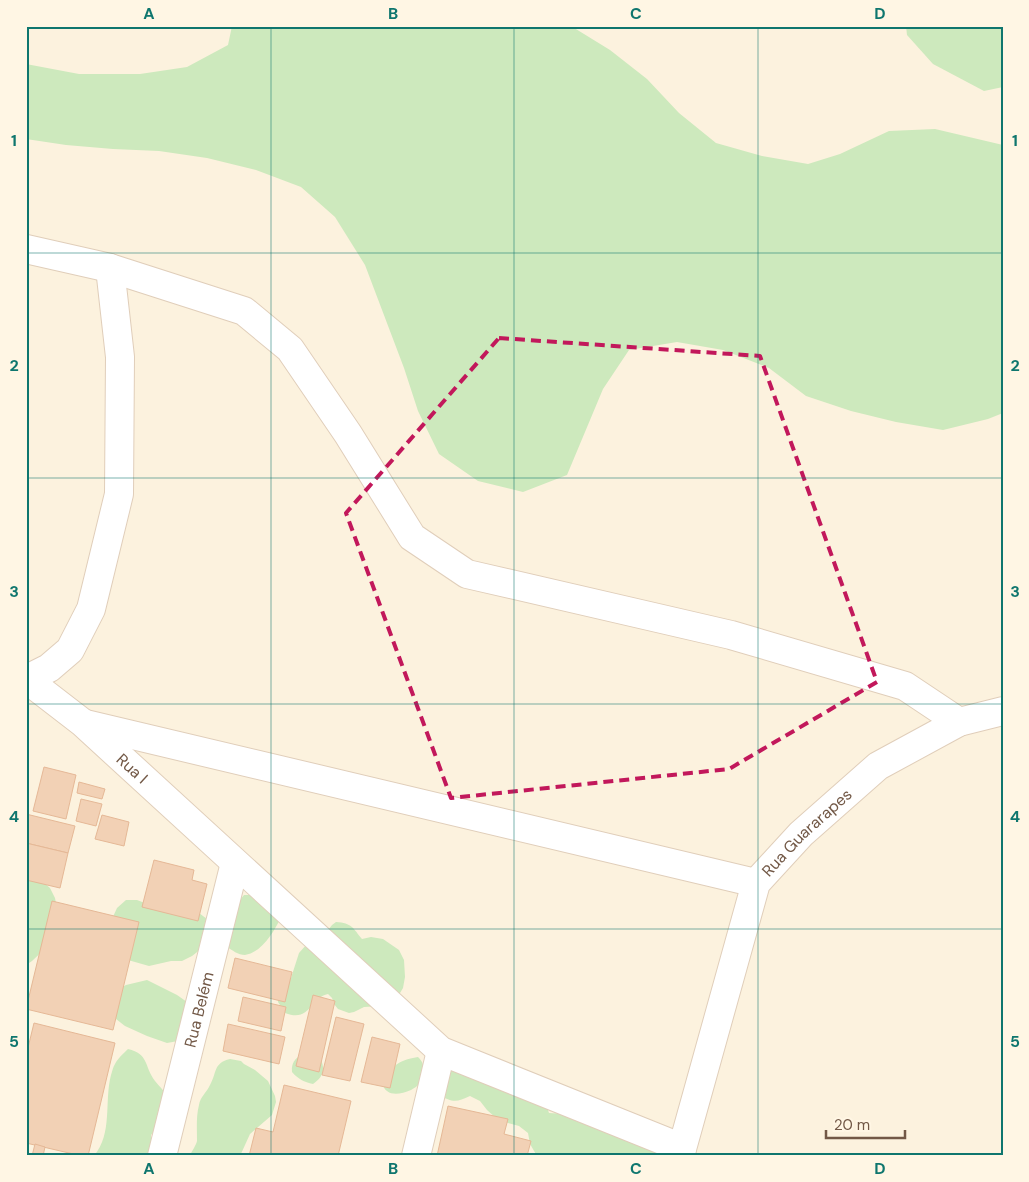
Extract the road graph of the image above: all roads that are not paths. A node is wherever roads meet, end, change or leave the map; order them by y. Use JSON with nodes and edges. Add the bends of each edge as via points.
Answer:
{"nodes":[{"id":1,"x":26,"y":249,"type":"edge"},
{"id":2,"x":110,"y":268,"type":"junction"},
{"id":3,"x":27,"y":680,"type":"edge"},
{"id":4,"x":1003,"y":711,"type":"edge"},
{"id":5,"x":959,"y":722,"type":"junction"},
{"id":6,"x":83,"y":723,"type":"junction"},
{"id":7,"x":235,"y":863,"type":"junction"},
{"id":8,"x":756,"y":883,"type":"junction"},
{"id":9,"x":441,"y":1052,"type":"junction"},
{"id":10,"x":681,"y":1152,"type":"edge"},
{"id":11,"x":162,"y":1156,"type":"edge"},
{"id":12,"x":416,"y":1156,"type":"edge"}],
"edges":[{"from":1,"to":2,"type":"street"},
{"from":2,"to":3,"type":"street","via":[[120,357],[119,494],[91,609],[70,650],[49,668]]},
{"from":2,"to":5,"type":"street","via":[[244,312],[290,349],[412,537],[467,574],[731,635],[905,686]]},
{"from":3,"to":6,"type":"street","name":"Rua I"},
{"from":4,"to":5,"type":"street","name":"Rua Guararapes"},
{"from":5,"to":8,"type":"street","name":"Rua Guararapes","via":[[878,766],[801,834]]},
{"from":6,"to":7,"type":"street","name":"Rua I"},
{"from":6,"to":8,"type":"street"},
{"from":7,"to":9,"type":"street","name":"Rua I"},
{"from":7,"to":11,"type":"street","name":"Rua Belém"},
{"from":8,"to":10,"type":"street","name":"Rua Guararapes"},
{"from":9,"to":10,"type":"street"},
{"from":9,"to":12,"type":"street"}]}
